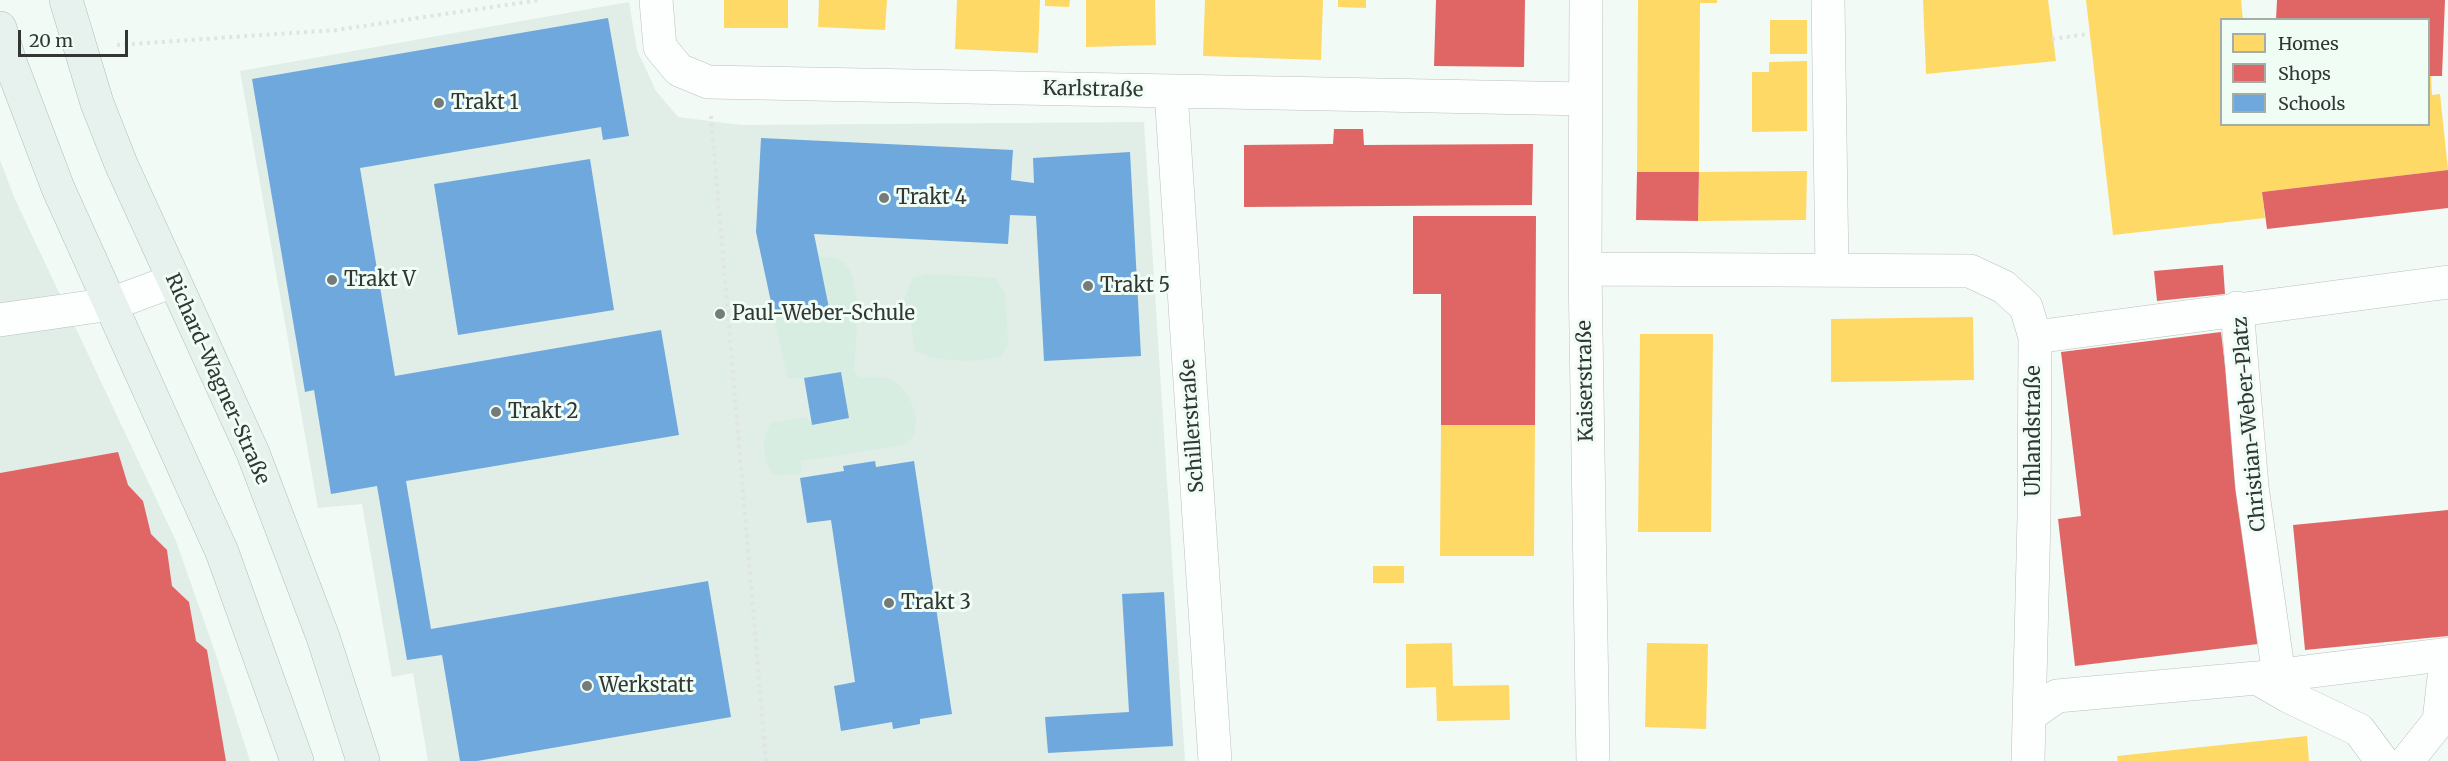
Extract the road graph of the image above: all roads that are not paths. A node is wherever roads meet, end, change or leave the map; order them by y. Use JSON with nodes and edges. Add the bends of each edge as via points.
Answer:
{"nodes":[{"id":1,"x":66,"y":0,"type":"edge"},
{"id":2,"x":656,"y":0,"type":"edge"},
{"id":3,"x":1586,"y":0,"type":"edge"},
{"id":4,"x":1828,"y":0,"type":"edge"},
{"id":5,"x":0,"y":28,"type":"edge"},
{"id":6,"x":1171,"y":92,"type":"junction"},
{"id":7,"x":1586,"y":99,"type":"junction"},
{"id":8,"x":1584,"y":269,"type":"junction"},
{"id":9,"x":1832,"y":270,"type":"junction"},
{"id":10,"x":173,"y":281,"type":"junction"},
{"id":11,"x":2448,"y":282,"type":"edge"},
{"id":12,"x":111,"y":304,"type":"junction"},
{"id":13,"x":2237,"y":308,"type":"junction"},
{"id":14,"x":0,"y":320,"type":"edge"},
{"id":15,"x":2035,"y":337,"type":"junction"},
{"id":16,"x":2448,"y":654,"type":"edge"},
{"id":17,"x":2448,"y":670,"type":"edge"},
{"id":18,"x":2268,"y":677,"type":"junction"},
{"id":19,"x":2030,"y":715,"type":"junction"},
{"id":20,"x":297,"y":761,"type":"edge"},
{"id":21,"x":363,"y":761,"type":"edge"},
{"id":22,"x":1215,"y":761,"type":"edge"},
{"id":23,"x":1593,"y":761,"type":"edge"},
{"id":24,"x":2028,"y":761,"type":"edge"},
{"id":25,"x":2382,"y":761,"type":"edge"},
{"id":26,"x":2407,"y":761,"type":"edge"}],
"edges":[{"from":1,"to":10,"type":"main road","name":"Richard-Wagner-Straße","via":[[78,47],[117,154]]},
{"from":2,"to":6,"type":"street","name":"Karlstraße","via":[[660,47],[679,70],[708,82]]},
{"from":3,"to":7,"type":"street","name":"Kaiserstraße"},
{"from":4,"to":9,"type":"street"},
{"from":5,"to":12,"type":"main road","via":[[58,188]]},
{"from":6,"to":7,"type":"street","name":"Karlstraße"},
{"from":6,"to":22,"type":"street","name":"Schillerstraße"},
{"from":7,"to":8,"type":"street","name":"Kaiserstraße"},
{"from":8,"to":9,"type":"street","name":"Uhlandstraße"},
{"from":8,"to":23,"type":"street","name":"Kaiserstraße"},
{"from":9,"to":15,"type":"street","name":"Uhlandstraße","via":[[1970,271],[2004,287],[2026,307]]},
{"from":10,"to":12,"type":"street"},
{"from":10,"to":21,"type":"main road","name":"Richard-Wagner-Straße","via":[[253,453],[323,637]]},
{"from":11,"to":13,"type":"street","name":"Christian-Weber-Platz"},
{"from":12,"to":14,"type":"street"},
{"from":12,"to":20,"type":"main road","via":[[222,552]]},
{"from":13,"to":15,"type":"street"},
{"from":13,"to":18,"type":"street","name":"Christian-Weber-Platz"},
{"from":15,"to":19,"type":"street","name":"Uhlandstraße"},
{"from":16,"to":18,"type":"street"},
{"from":17,"to":26,"type":"street","via":[[2439,721]]},
{"from":18,"to":19,"type":"street","via":[[2057,696]]},
{"from":18,"to":25,"type":"street","via":[[2288,696],[2359,730]]},
{"from":19,"to":24,"type":"street","name":"Uhlandstraße"}]}
